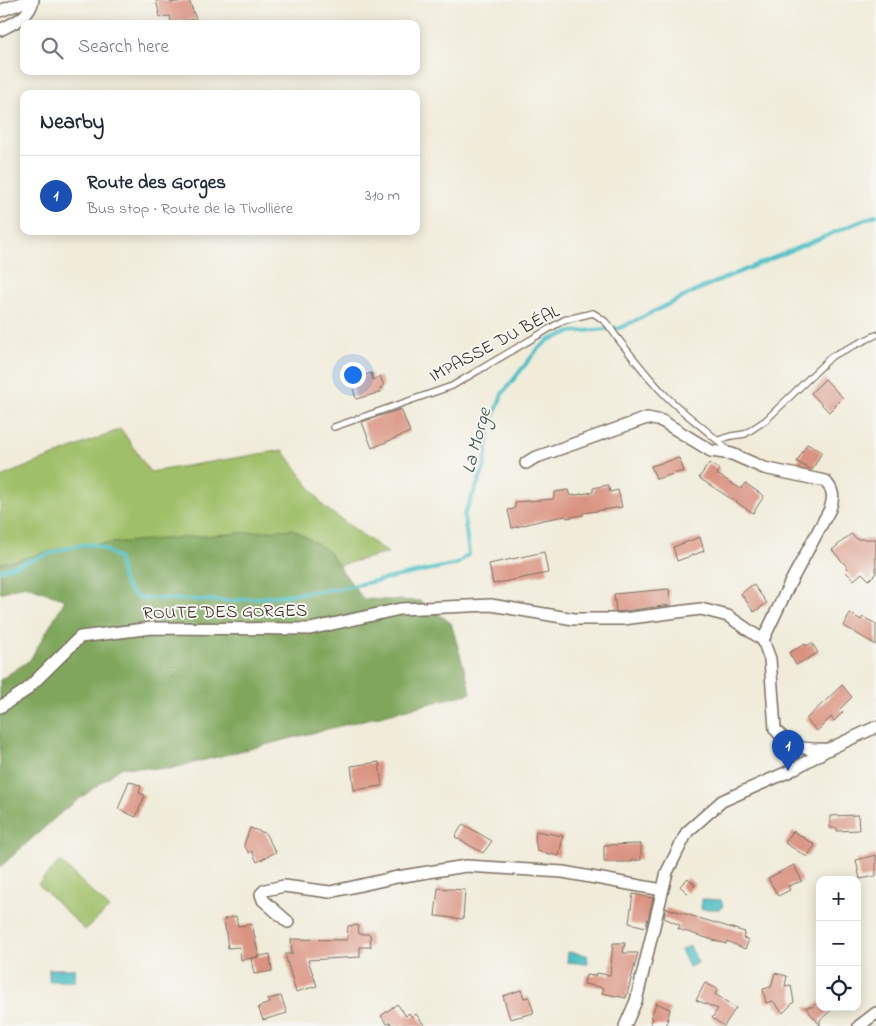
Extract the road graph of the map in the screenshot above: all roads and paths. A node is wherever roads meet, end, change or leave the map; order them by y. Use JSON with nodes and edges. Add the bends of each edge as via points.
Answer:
{"nodes":[{"id":1,"x":29,"y":0,"type":"edge"},
{"id":2,"x":33,"y":0,"type":"edge"},
{"id":3,"x":0,"y":11,"type":"edge"},
{"id":4,"x":0,"y":30,"type":"edge"},
{"id":5,"x":876,"y":335,"type":"edge"},
{"id":6,"x":334,"y":427,"type":"dead end"},
{"id":7,"x":719,"y":440,"type":"junction"},
{"id":8,"x":732,"y":454,"type":"junction"},
{"id":9,"x":526,"y":463,"type":"dead end"},
{"id":10,"x":763,"y":640,"type":"junction"},
{"id":11,"x":0,"y":708,"type":"edge"},
{"id":12,"x":876,"y":727,"type":"edge"},
{"id":13,"x":829,"y":749,"type":"junction"},
{"id":14,"x":662,"y":890,"type":"junction"},
{"id":15,"x":288,"y":922,"type":"dead end"},
{"id":16,"x":876,"y":1013,"type":"edge"},
{"id":17,"x":625,"y":1026,"type":"edge"},
{"id":18,"x":858,"y":1026,"type":"edge"}],
"edges":[{"from":1,"to":3,"type":"street"},
{"from":2,"to":4,"type":"street","via":[[25,17]]},
{"from":5,"to":7,"type":"lane","via":[[832,356],[766,420],[745,434]]},
{"from":6,"to":7,"type":"lane","name":"IMPASSE DU BÉAL","via":[[452,386],[564,320],[593,313],[609,323],[618,339],[666,396]]},
{"from":7,"to":8,"type":"lane","name":"IMPASSE DU BÉAL"},
{"from":8,"to":9,"type":"street","via":[[711,451],[662,421],[647,418]]},
{"from":8,"to":10,"type":"street","via":[[764,468],[825,481],[832,489],[830,509]]},
{"from":10,"to":11,"type":"street","name":"ROUTE DES GORGES","via":[[740,622],[715,611],[674,611],[623,619],[574,619],[491,605],[400,609],[310,629],[152,628],[80,637],[25,691]]},
{"from":10,"to":13,"type":"street","via":[[770,659],[775,729],[798,748]]},
{"from":12,"to":13,"type":"street"},
{"from":13,"to":14,"type":"street","via":[[790,771],[722,801],[687,832],[666,872]]},
{"from":14,"to":15,"type":"street","via":[[563,872],[466,866],[330,892],[284,886],[265,890],[261,894],[263,900]]},
{"from":14,"to":17,"type":"street","via":[[636,1000]]},
{"from":16,"to":18,"type":"street"}]}
